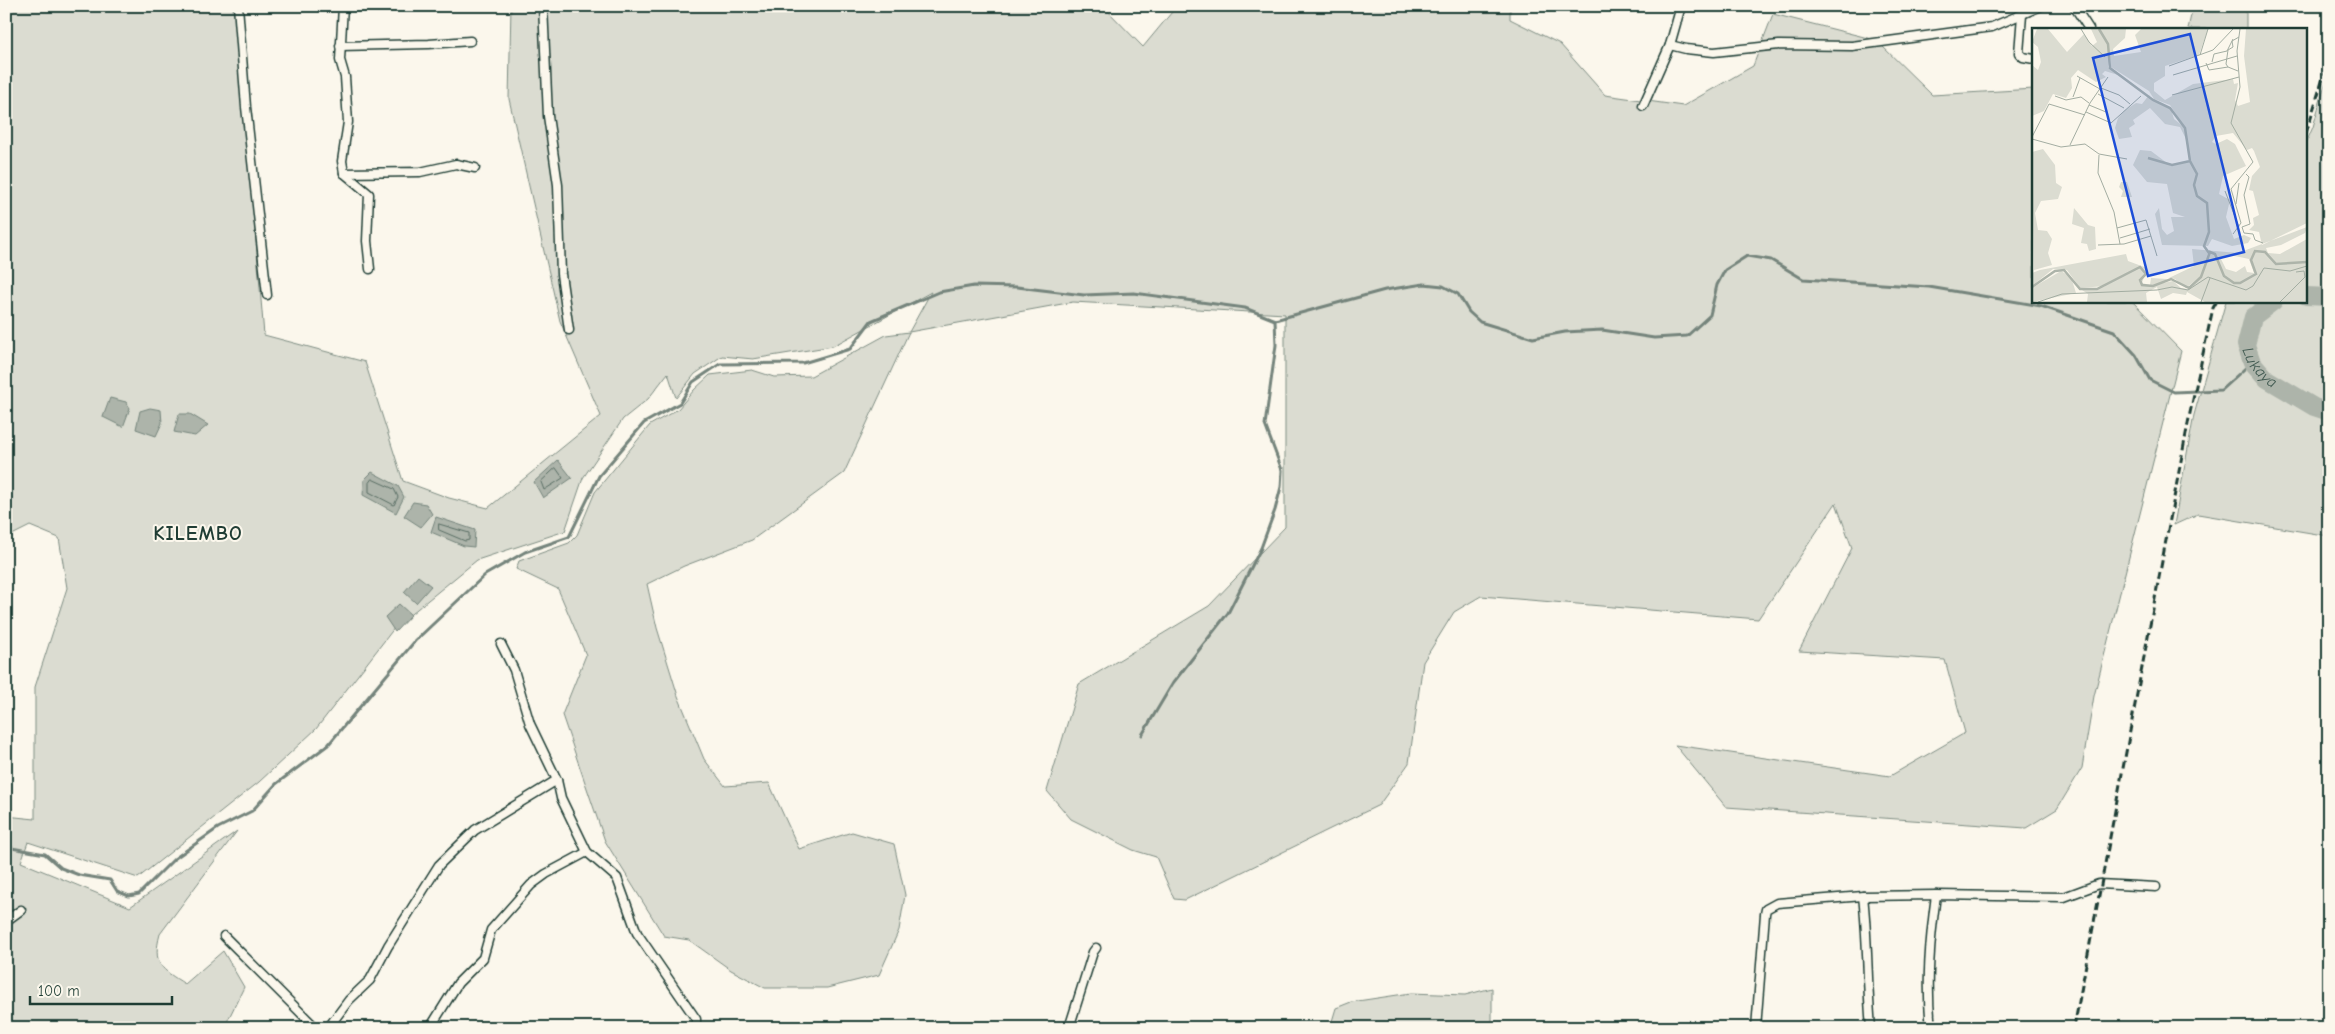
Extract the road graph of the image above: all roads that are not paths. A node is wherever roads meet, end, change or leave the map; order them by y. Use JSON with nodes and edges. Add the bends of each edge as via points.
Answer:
{"nodes":[{"id":1,"x":238,"y":6,"type":"edge"},
{"id":2,"x":342,"y":6,"type":"edge"},
{"id":3,"x":543,"y":6,"type":"edge"},
{"id":4,"x":1681,"y":6,"type":"edge"},
{"id":5,"x":2041,"y":6,"type":"edge"},
{"id":6,"x":2074,"y":6,"type":"edge"},
{"id":7,"x":2022,"y":15,"type":"junction"},
{"id":8,"x":2088,"y":28,"type":"edge"},
{"id":9,"x":470,"y":41,"type":"dead end"},
{"id":10,"x":1670,"y":45,"type":"junction"},
{"id":11,"x":340,"y":46,"type":"junction"},
{"id":12,"x":2032,"y":59,"type":"edge"},
{"id":13,"x":1643,"y":106,"type":"dead end"},
{"id":14,"x":475,"y":168,"type":"dead end"},
{"id":15,"x":344,"y":173,"type":"junction"},
{"id":16,"x":370,"y":269,"type":"dead end"},
{"id":17,"x":267,"y":295,"type":"dead end"},
{"id":18,"x":569,"y":330,"type":"dead end"},
{"id":19,"x":501,"y":644,"type":"dead end"},
{"id":20,"x":557,"y":780,"type":"junction"},
{"id":21,"x":587,"y":852,"type":"junction"},
{"id":22,"x":2156,"y":887,"type":"dead end"},
{"id":23,"x":1936,"y":895,"type":"junction"},
{"id":24,"x":1863,"y":896,"type":"junction"},
{"id":25,"x":21,"y":910,"type":"dead end"},
{"id":26,"x":6,"y":921,"type":"edge"},
{"id":27,"x":224,"y":936,"type":"dead end"},
{"id":28,"x":1096,"y":948,"type":"dead end"},
{"id":29,"x":316,"y":1028,"type":"edge"},
{"id":30,"x":328,"y":1028,"type":"edge"},
{"id":31,"x":430,"y":1028,"type":"edge"},
{"id":32,"x":692,"y":1028,"type":"edge"},
{"id":33,"x":1069,"y":1028,"type":"edge"},
{"id":34,"x":1756,"y":1028,"type":"edge"},
{"id":35,"x":1871,"y":1028,"type":"edge"},
{"id":36,"x":1931,"y":1028,"type":"edge"}],
"edges":[{"from":1,"to":17,"type":"street"},
{"from":2,"to":11,"type":"street"},
{"from":3,"to":18,"type":"street","via":[[548,116],[558,185],[561,274]]},
{"from":4,"to":10,"type":"street"},
{"from":5,"to":7,"type":"street"},
{"from":6,"to":8,"type":"street"},
{"from":7,"to":10,"type":"street","via":[[1982,29],[1852,46],[1779,45],[1714,52]]},
{"from":7,"to":12,"type":"street","via":[[2019,53]]},
{"from":9,"to":11,"type":"street"},
{"from":10,"to":13,"type":"street"},
{"from":11,"to":15,"type":"street","via":[[348,122],[342,161]]},
{"from":14,"to":15,"type":"street","via":[[456,164],[420,172]]},
{"from":15,"to":16,"type":"street","via":[[368,194]]},
{"from":19,"to":20,"type":"street","via":[[514,670],[530,724]]},
{"from":20,"to":21,"type":"street","via":[[561,798]]},
{"from":20,"to":30,"type":"street","via":[[475,830],[439,865],[370,980]]},
{"from":21,"to":31,"type":"street","via":[[531,885],[491,930],[483,958],[458,983]]},
{"from":21,"to":32,"type":"street","via":[[617,878],[637,933],[696,1019]]},
{"from":22,"to":23,"type":"street","via":[[2099,884],[2064,898]]},
{"from":23,"to":24,"type":"street"},
{"from":23,"to":36,"type":"street","via":[[1928,958]]},
{"from":24,"to":34,"type":"street","via":[[1777,903],[1766,909]]},
{"from":24,"to":35,"type":"street"},
{"from":25,"to":26,"type":"street"},
{"from":27,"to":29,"type":"street"},
{"from":28,"to":33,"type":"street"}]}
